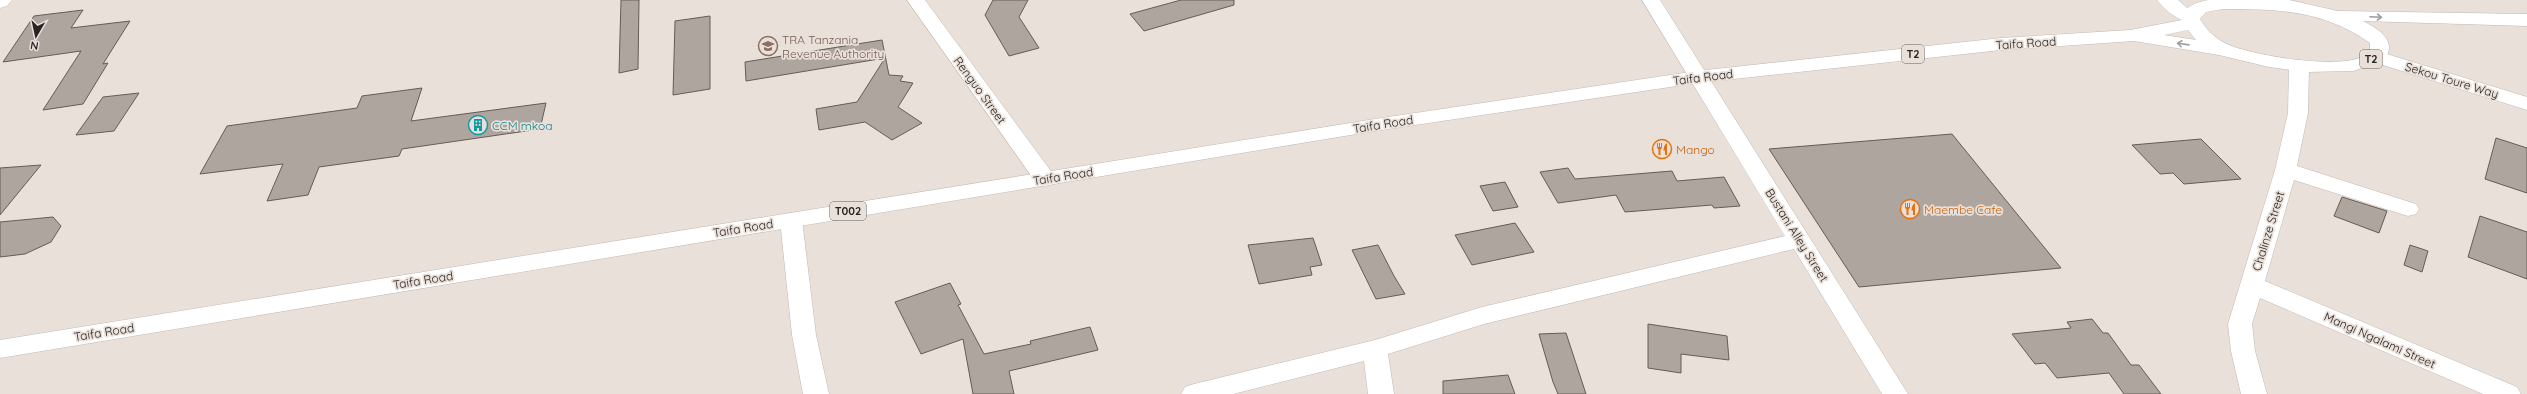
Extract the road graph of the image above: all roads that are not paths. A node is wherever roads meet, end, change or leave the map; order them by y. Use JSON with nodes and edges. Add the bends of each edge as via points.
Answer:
{"nodes":[{"id":1,"x":3,"y":0,"type":"edge"},
{"id":2,"x":916,"y":0,"type":"edge"},
{"id":3,"x":1651,"y":0,"type":"edge"},
{"id":4,"x":2166,"y":0,"type":"edge"},
{"id":5,"x":2246,"y":1,"type":"edge"},
{"id":6,"x":0,"y":2,"type":"edge"},
{"id":7,"x":2338,"y":15,"type":"junction"},
{"id":8,"x":2191,"y":20,"type":"junction"},
{"id":9,"x":2429,"y":20,"type":"junction"},
{"id":10,"x":2527,"y":20,"type":"edge"},
{"id":11,"x":2130,"y":36,"type":"junction"},
{"id":12,"x":2222,"y":49,"type":"junction"},
{"id":13,"x":2378,"y":49,"type":"junction"},
{"id":14,"x":2299,"y":66,"type":"junction"},
{"id":15,"x":1697,"y":77,"type":"junction"},
{"id":16,"x":2527,"y":104,"type":"edge"},
{"id":17,"x":2286,"y":170,"type":"junction"},
{"id":18,"x":1045,"y":179,"type":"junction"},
{"id":19,"x":2408,"y":209,"type":"dead end"},
{"id":20,"x":791,"y":220,"type":"junction"},
{"id":21,"x":1801,"y":240,"type":"junction"},
{"id":22,"x":2252,"y":285,"type":"junction"},
{"id":23,"x":0,"y":349,"type":"edge"},
{"id":24,"x":1375,"y":349,"type":"junction"},
{"id":25,"x":816,"y":394,"type":"edge"},
{"id":26,"x":1194,"y":394,"type":"edge"},
{"id":27,"x":1381,"y":394,"type":"edge"},
{"id":28,"x":1895,"y":394,"type":"edge"},
{"id":29,"x":2254,"y":394,"type":"edge"},
{"id":30,"x":2508,"y":394,"type":"edge"}],
"edges":[{"from":1,"to":6,"type":"main road"},
{"from":2,"to":18,"type":"main road","name":"Renguo Street"},
{"from":3,"to":15,"type":"main road","name":"Bustani Alley Street"},
{"from":4,"to":8,"type":"main road"},
{"from":5,"to":7,"type":"main road","number":"T2"},
{"from":5,"to":8,"type":"main road","number":"T2","via":[[2200,7]]},
{"from":7,"to":9,"type":"main road","number":"T2","one_way":true},
{"from":7,"to":13,"type":"main road","number":"T2","via":[[2362,27]]},
{"from":8,"to":11,"type":"main road","name":"Taifa Road","number":"T2"},
{"from":8,"to":12,"type":"main road","number":"T2","via":[[2203,37]]},
{"from":9,"to":10,"type":"main road","number":"T2"},
{"from":9,"to":13,"type":"main road","number":"T2"},
{"from":12,"to":11,"type":"main road","name":"Taifa Road","number":"T2","one_way":true},
{"from":11,"to":15,"type":"main road","name":"Taifa Road","number":"T2","via":[[2001,44]]},
{"from":12,"to":14,"type":"main road","number":"T2"},
{"from":13,"to":14,"type":"main road","number":"T2","via":[[2353,65]]},
{"from":13,"to":16,"type":"main road","name":"Sekou Toure Way"},
{"from":14,"to":17,"type":"main road","name":"Chalinze Street","via":[[2298,113]]},
{"from":15,"to":18,"type":"main road","name":"Taifa Road","number":"T002","via":[[1375,125]]},
{"from":15,"to":21,"type":"main road","name":"Bustani Alley Street"},
{"from":17,"to":19,"type":"main road"},
{"from":17,"to":22,"type":"main road","name":"Chalinze Street","via":[[2278,206]]},
{"from":18,"to":20,"type":"main road","name":"Taifa Road","number":"T002"},
{"from":20,"to":23,"type":"main road","name":"Taifa Road","number":"T002"},
{"from":20,"to":25,"type":"main road","via":[[804,335]]},
{"from":21,"to":24,"type":"main road","via":[[1482,316]]},
{"from":21,"to":28,"type":"main road","name":"Bustani Alley Street"},
{"from":22,"to":29,"type":"main road","name":"Chalinze Street","via":[[2240,324],[2243,351]]},
{"from":22,"to":30,"type":"main road","name":"Mangi Ngalami Street"},
{"from":24,"to":26,"type":"main road"},
{"from":24,"to":27,"type":"main road"}]}
